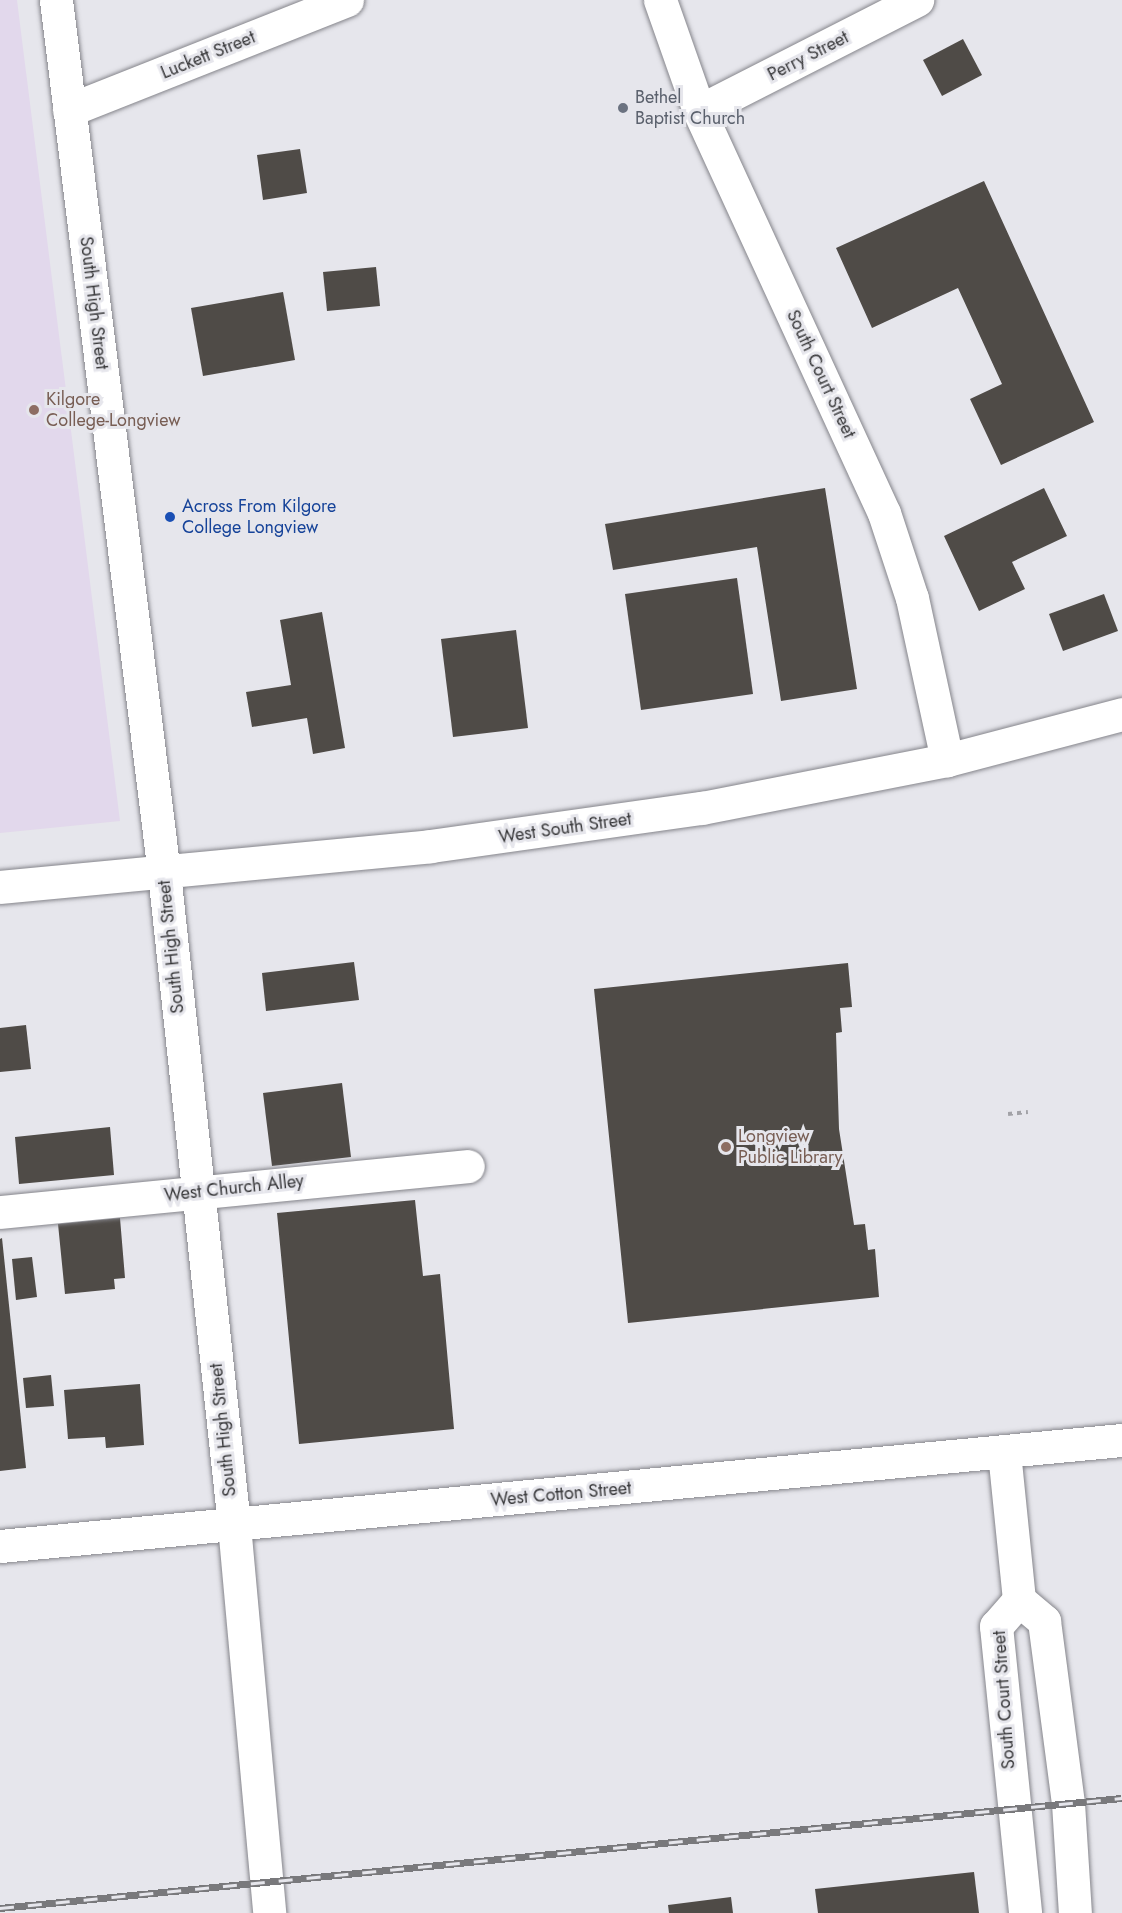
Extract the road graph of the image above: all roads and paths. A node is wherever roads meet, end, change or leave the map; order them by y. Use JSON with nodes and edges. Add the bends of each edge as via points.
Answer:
{"nodes":[{"id":1,"x":56,"y":0,"type":"edge"},
{"id":2,"x":347,"y":0,"type":"edge"},
{"id":3,"x":660,"y":0,"type":"edge"},
{"id":4,"x":917,"y":0,"type":"edge"},
{"id":5,"x":69,"y":110,"type":"junction"},
{"id":6,"x":699,"y":111,"type":"junction"},
{"id":7,"x":1122,"y":714,"type":"edge"},
{"id":8,"x":946,"y":760,"type":"junction"},
{"id":9,"x":164,"y":873,"type":"junction"},
{"id":10,"x":0,"y":887,"type":"edge"},
{"id":11,"x":1028,"y":1112,"type":"dead end"},
{"id":12,"x":1008,"y":1114,"type":"dead end"},
{"id":13,"x":468,"y":1166,"type":"dead end"},
{"id":14,"x":196,"y":1192,"type":"junction"},
{"id":15,"x":0,"y":1212,"type":"edge"},
{"id":16,"x":1122,"y":1440,"type":"edge"},
{"id":17,"x":1004,"y":1452,"type":"junction"},
{"id":18,"x":234,"y":1525,"type":"junction"},
{"id":19,"x":0,"y":1546,"type":"edge"},
{"id":20,"x":1019,"y":1600,"type":"junction"},
{"id":21,"x":268,"y":1904,"type":"edge"},
{"id":22,"x":1025,"y":1913,"type":"edge"},
{"id":23,"x":1075,"y":1913,"type":"edge"}],
"edges":[{"from":1,"to":5,"type":"street","name":"South High Street"},
{"from":2,"to":5,"type":"street","name":"Luckett Street"},
{"from":3,"to":6,"type":"street","name":"South Court Street"},
{"from":4,"to":6,"type":"street","name":"Perry Street"},
{"from":5,"to":9,"type":"street","name":"South High Street"},
{"from":6,"to":8,"type":"street","name":"South Court Street","via":[[884,513],[912,598]]},
{"from":7,"to":8,"type":"street","name":"West South Street"},
{"from":8,"to":9,"type":"street","name":"West South Street","via":[[725,804],[573,828]]},
{"from":9,"to":10,"type":"street","name":"West South Street"},
{"from":9,"to":14,"type":"street","name":"South High Street"},
{"from":11,"to":12,"type":"path"},
{"from":13,"to":14,"type":"street","name":"West Church Alley"},
{"from":14,"to":15,"type":"street","name":"West Church Alley"},
{"from":14,"to":18,"type":"street","name":"South High Street"},
{"from":16,"to":17,"type":"street","name":"West Cotton Street"},
{"from":17,"to":18,"type":"street","name":"West Cotton Street"},
{"from":17,"to":20,"type":"street"},
{"from":18,"to":19,"type":"street","name":"West Cotton Street"},
{"from":18,"to":21,"type":"street","name":"South High Street"},
{"from":20,"to":22,"type":"street","name":"South Court Street","via":[[996,1626]]},
{"from":20,"to":23,"type":"street","via":[[1044,1621],[1068,1803]]}]}
